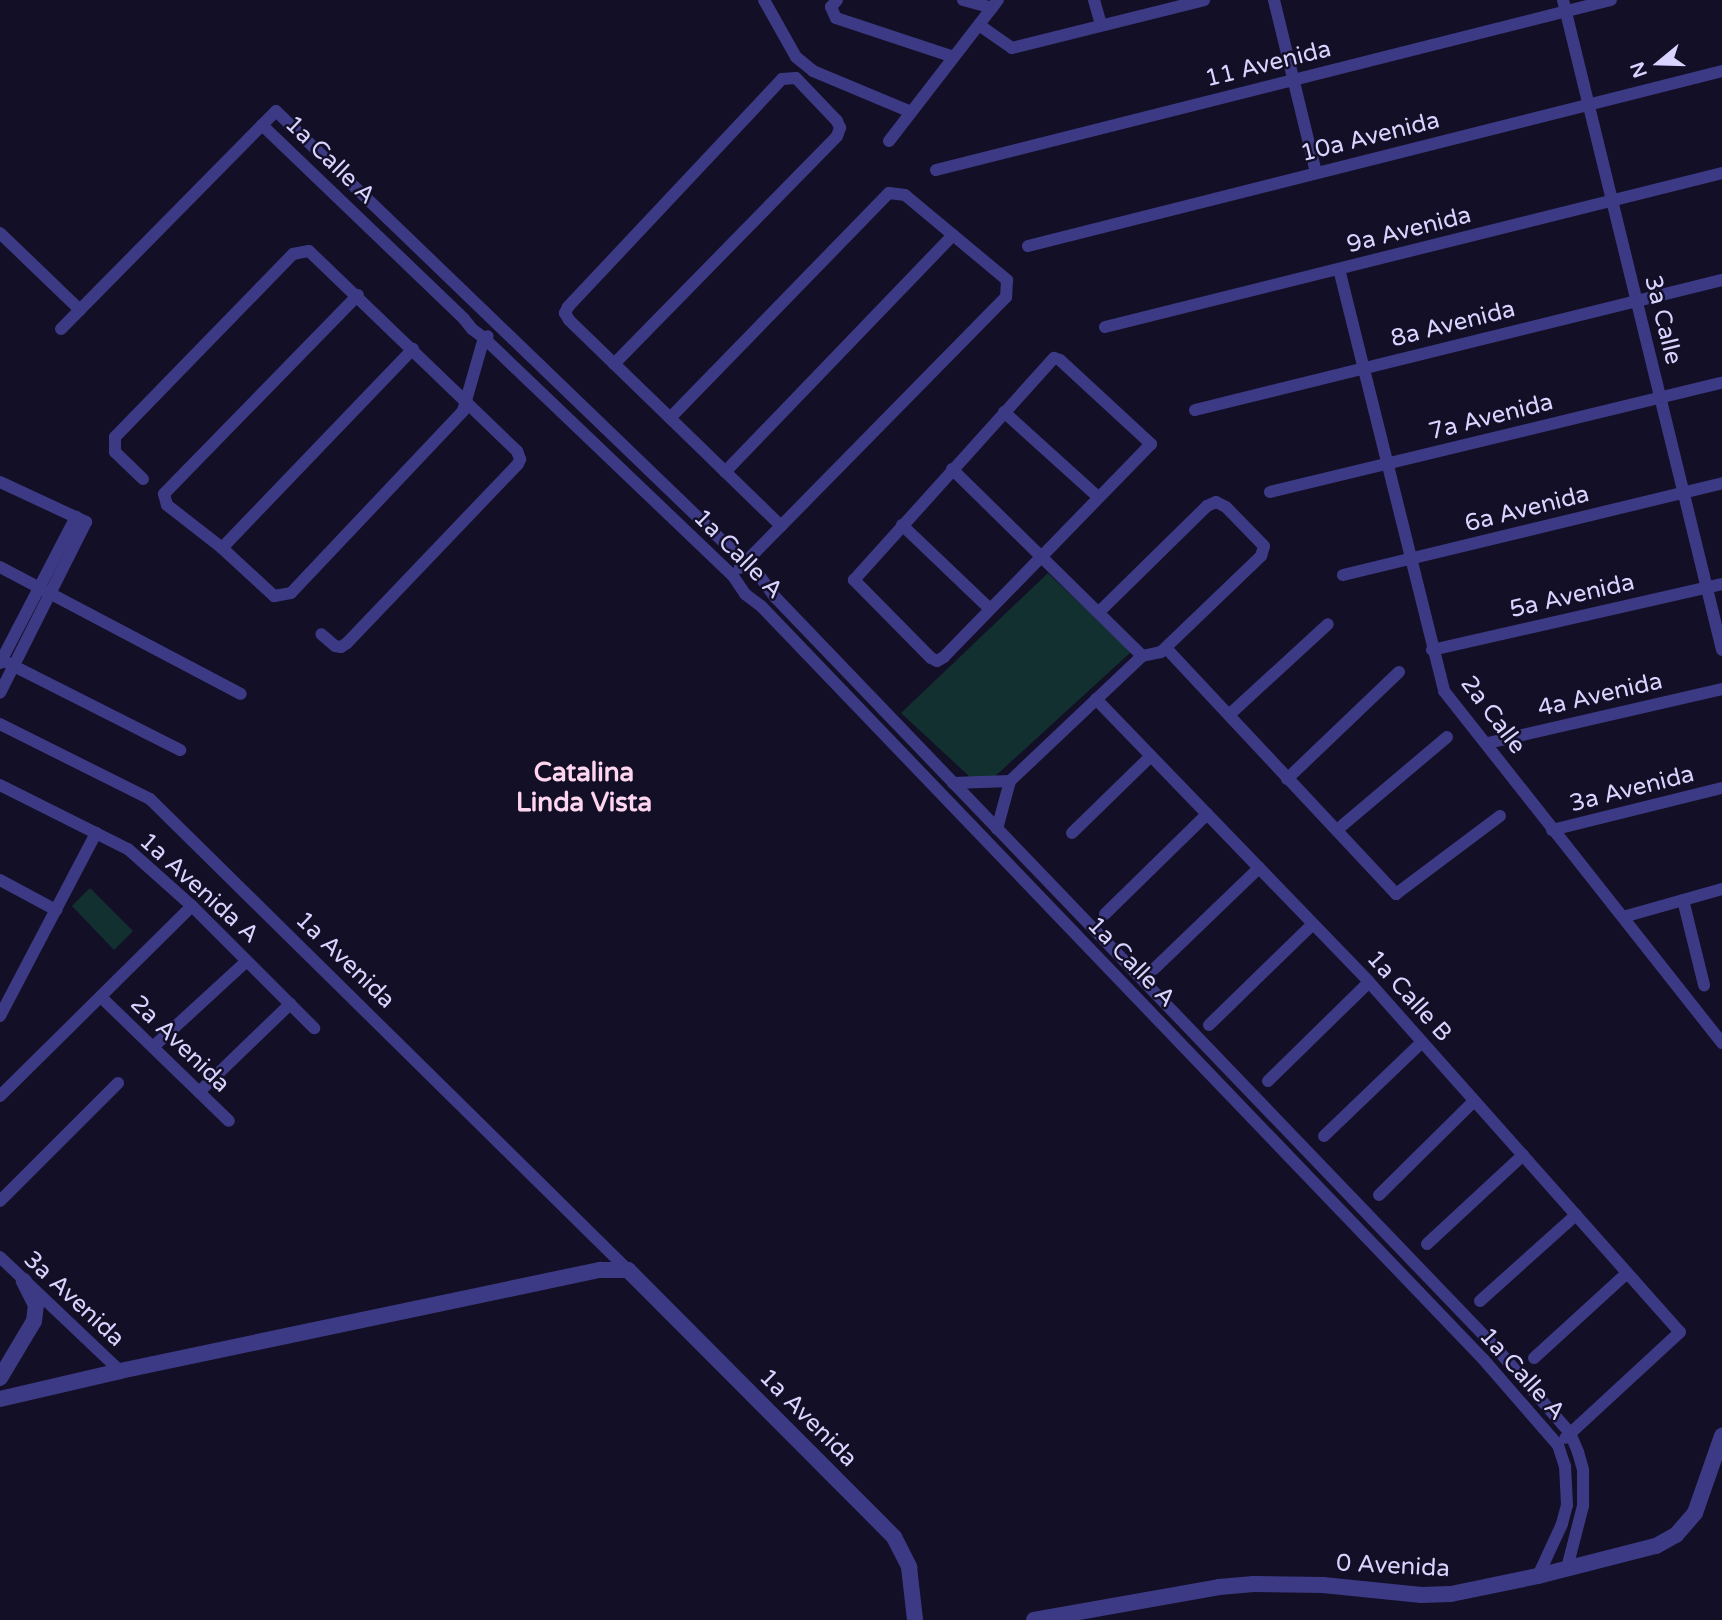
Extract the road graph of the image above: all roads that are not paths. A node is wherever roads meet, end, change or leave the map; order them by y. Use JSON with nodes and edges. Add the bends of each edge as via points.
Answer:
{"nodes":[{"id":1,"x":764,"y":0,"type":"edge"},
{"id":2,"x":837,"y":0,"type":"edge"},
{"id":3,"x":963,"y":0,"type":"edge"},
{"id":4,"x":1094,"y":0,"type":"edge"},
{"id":5,"x":1204,"y":0,"type":"edge"},
{"id":6,"x":1274,"y":0,"type":"edge"},
{"id":7,"x":1611,"y":0,"type":"edge"},
{"id":8,"x":995,"y":4,"type":"edge"},
{"id":9,"x":1565,"y":6,"type":"edge"},
{"id":10,"x":979,"y":25,"type":"junction"},
{"id":11,"x":1101,"y":25,"type":"junction"},
{"id":12,"x":954,"y":57,"type":"junction"},
{"id":13,"x":1722,"y":71,"type":"edge"},
{"id":14,"x":1293,"y":79,"type":"junction"},
{"id":15,"x":1589,"y":104,"type":"junction"},
{"id":16,"x":911,"y":112,"type":"junction"},
{"id":17,"x":262,"y":125,"type":"junction"},
{"id":18,"x":889,"y":141,"type":"dead end"},
{"id":19,"x":936,"y":170,"type":"dead end"},
{"id":20,"x":1316,"y":172,"type":"junction"},
{"id":21,"x":1722,"y":173,"type":"edge"},
{"id":22,"x":1612,"y":200,"type":"junction"},
{"id":23,"x":0,"y":233,"type":"edge"},
{"id":24,"x":953,"y":235,"type":"junction"},
{"id":25,"x":1028,"y":246,"type":"dead end"},
{"id":26,"x":1339,"y":269,"type":"junction"},
{"id":27,"x":1722,"y":280,"type":"edge"},
{"id":28,"x":358,"y":295,"type":"junction"},
{"id":29,"x":1637,"y":301,"type":"junction"},
{"id":30,"x":477,"y":305,"type":"junction"},
{"id":31,"x":80,"y":310,"type":"junction"},
{"id":32,"x":464,"y":318,"type":"junction"},
{"id":33,"x":497,"y":324,"type":"junction"},
{"id":34,"x":1105,"y":327,"type":"dead end"},
{"id":35,"x":61,"y":329,"type":"dead end"},
{"id":36,"x":484,"y":338,"type":"junction"},
{"id":37,"x":413,"y":349,"type":"junction"},
{"id":38,"x":614,"y":364,"type":"junction"},
{"id":39,"x":1364,"y":368,"type":"junction"},
{"id":40,"x":1722,"y":383,"type":"edge"},
{"id":41,"x":1660,"y":397,"type":"junction"},
{"id":42,"x":465,"y":400,"type":"junction"},
{"id":43,"x":1195,"y":410,"type":"dead end"},
{"id":44,"x":1004,"y":412,"type":"junction"},
{"id":45,"x":670,"y":418,"type":"junction"},
{"id":46,"x":1387,"y":464,"type":"junction"},
{"id":47,"x":952,"y":469,"type":"junction"},
{"id":48,"x":725,"y":472,"type":"junction"},
{"id":49,"x":144,"y":479,"type":"dead end"},
{"id":50,"x":0,"y":482,"type":"edge"},
{"id":51,"x":1722,"y":483,"type":"edge"},
{"id":52,"x":1270,"y":492,"type":"dead end"},
{"id":53,"x":1684,"y":492,"type":"junction"},
{"id":54,"x":1098,"y":497,"type":"junction"},
{"id":55,"x":902,"y":525,"type":"junction"},
{"id":56,"x":781,"y":526,"type":"junction"},
{"id":57,"x":222,"y":548,"type":"junction"},
{"id":58,"x":1042,"y":555,"type":"junction"},
{"id":59,"x":1410,"y":559,"type":"junction"},
{"id":60,"x":744,"y":564,"type":"junction"},
{"id":61,"x":0,"y":568,"type":"edge"},
{"id":62,"x":1343,"y":575,"type":"dead end"},
{"id":63,"x":733,"y":576,"type":"junction"},
{"id":64,"x":1722,"y":584,"type":"edge"},
{"id":65,"x":1706,"y":586,"type":"junction"},
{"id":66,"x":45,"y":589,"type":"junction"},
{"id":67,"x":989,"y":608,"type":"junction"},
{"id":68,"x":1099,"y":611,"type":"junction"},
{"id":69,"x":1328,"y":624,"type":"dead end"},
{"id":70,"x":321,"y":634,"type":"dead end"},
{"id":71,"x":1166,"y":648,"type":"junction"},
{"id":72,"x":1432,"y":650,"type":"junction"},
{"id":73,"x":1722,"y":650,"type":"edge"},
{"id":74,"x":828,"y":653,"type":"junction"},
{"id":75,"x":1142,"y":656,"type":"junction"},
{"id":76,"x":0,"y":661,"type":"edge"},
{"id":77,"x":816,"y":663,"type":"junction"},
{"id":78,"x":13,"y":666,"type":"junction"},
{"id":79,"x":1399,"y":672,"type":"dead end"},
{"id":80,"x":1722,"y":689,"type":"edge"},
{"id":81,"x":0,"y":694,"type":"edge"},
{"id":82,"x":241,"y":694,"type":"dead end"},
{"id":83,"x":1096,"y":699,"type":"junction"},
{"id":84,"x":1229,"y":715,"type":"junction"},
{"id":85,"x":0,"y":724,"type":"edge"},
{"id":86,"x":1447,"y":737,"type":"dead end"},
{"id":87,"x":1488,"y":743,"type":"junction"},
{"id":88,"x":180,"y":750,"type":"dead end"},
{"id":89,"x":1151,"y":756,"type":"junction"},
{"id":90,"x":1287,"y":779,"type":"junction"},
{"id":91,"x":1010,"y":781,"type":"junction"},
{"id":92,"x":953,"y":783,"type":"junction"},
{"id":93,"x":0,"y":785,"type":"edge"},
{"id":94,"x":1722,"y":788,"type":"edge"},
{"id":95,"x":1207,"y":814,"type":"junction"},
{"id":96,"x":1500,"y":817,"type":"dead end"},
{"id":97,"x":997,"y":829,"type":"junction"},
{"id":98,"x":1336,"y":830,"type":"junction"},
{"id":99,"x":1552,"y":830,"type":"junction"},
{"id":100,"x":96,"y":833,"type":"junction"},
{"id":101,"x":1072,"y":833,"type":"dead end"},
{"id":102,"x":1259,"y":868,"type":"junction"},
{"id":103,"x":0,"y":880,"type":"edge"},
{"id":104,"x":1722,"y":889,"type":"edge"},
{"id":105,"x":1683,"y":900,"type":"junction"},
{"id":106,"x":192,"y":905,"type":"junction"},
{"id":107,"x":55,"y":910,"type":"junction"},
{"id":108,"x":1105,"y":915,"type":"dead end"},
{"id":109,"x":1623,"y":917,"type":"junction"},
{"id":110,"x":1313,"y":924,"type":"junction"},
{"id":111,"x":247,"y":961,"type":"junction"},
{"id":112,"x":1154,"y":970,"type":"dead end"},
{"id":113,"x":1369,"y":982,"type":"junction"},
{"id":114,"x":1704,"y":985,"type":"dead end"},
{"id":115,"x":102,"y":997,"type":"junction"},
{"id":116,"x":290,"y":1004,"type":"junction"},
{"id":117,"x":0,"y":1016,"type":"edge"},
{"id":118,"x":1209,"y":1025,"type":"dead end"},
{"id":119,"x":314,"y":1028,"type":"dead end"},
{"id":120,"x":1422,"y":1042,"type":"junction"},
{"id":121,"x":1722,"y":1043,"type":"edge"},
{"id":122,"x":153,"y":1047,"type":"junction"},
{"id":123,"x":1268,"y":1082,"type":"dead end"},
{"id":124,"x":118,"y":1083,"type":"dead end"},
{"id":125,"x":199,"y":1092,"type":"junction"},
{"id":126,"x":0,"y":1096,"type":"edge"},
{"id":127,"x":1474,"y":1101,"type":"junction"},
{"id":128,"x":229,"y":1121,"type":"dead end"},
{"id":129,"x":1324,"y":1136,"type":"dead end"},
{"id":130,"x":1523,"y":1155,"type":"junction"},
{"id":131,"x":1379,"y":1195,"type":"dead end"},
{"id":132,"x":0,"y":1201,"type":"edge"},
{"id":133,"x":1576,"y":1215,"type":"junction"},
{"id":134,"x":1427,"y":1244,"type":"dead end"},
{"id":135,"x":0,"y":1258,"type":"edge"},
{"id":136,"x":628,"y":1270,"type":"junction"},
{"id":137,"x":1627,"y":1273,"type":"junction"},
{"id":138,"x":24,"y":1281,"type":"junction"},
{"id":139,"x":1480,"y":1301,"type":"dead end"},
{"id":140,"x":1496,"y":1349,"type":"junction"},
{"id":141,"x":1534,"y":1357,"type":"dead end"},
{"id":142,"x":1484,"y":1360,"type":"junction"},
{"id":143,"x":120,"y":1371,"type":"junction"},
{"id":144,"x":0,"y":1378,"type":"edge"},
{"id":145,"x":0,"y":1399,"type":"edge"},
{"id":146,"x":1570,"y":1433,"type":"junction"},
{"id":147,"x":1722,"y":1436,"type":"edge"},
{"id":148,"x":1558,"y":1445,"type":"junction"},
{"id":149,"x":1567,"y":1568,"type":"junction"},
{"id":150,"x":1538,"y":1576,"type":"junction"},
{"id":151,"x":915,"y":1620,"type":"edge"},
{"id":152,"x":1034,"y":1620,"type":"edge"}],
"edges":[{"from":1,"to":16,"type":"street","via":[[796,57],[813,71]]},
{"from":2,"to":12,"type":"street","via":[[831,7],[836,18]]},
{"from":3,"to":8,"type":"street"},
{"from":4,"to":11,"type":"street"},
{"from":5,"to":11,"type":"street"},
{"from":6,"to":14,"type":"street"},
{"from":7,"to":9,"type":"street","name":"11 Avenida"},
{"from":8,"to":10,"type":"street"},
{"from":9,"to":14,"type":"street","name":"11 Avenida"},
{"from":9,"to":15,"type":"street","name":"3a Calle"},
{"from":10,"to":11,"type":"street","via":[[1012,48]]},
{"from":10,"to":12,"type":"street"},
{"from":12,"to":16,"type":"street"},
{"from":13,"to":15,"type":"street","name":"10a Avenida"},
{"from":14,"to":19,"type":"street","name":"11 Avenida"},
{"from":14,"to":20,"type":"street"},
{"from":15,"to":20,"type":"street","name":"10a Avenida"},
{"from":15,"to":22,"type":"street","name":"3a Calle"},
{"from":16,"to":18,"type":"street"},
{"from":17,"to":30,"type":"street","name":"1a Calle A","via":[[276,111]]},
{"from":17,"to":31,"type":"street"},
{"from":17,"to":32,"type":"street","name":"1a Calle A"},
{"from":20,"to":25,"type":"street","name":"10a Avenida"},
{"from":21,"to":22,"type":"street","name":"9a Avenida"},
{"from":22,"to":26,"type":"street","name":"9a Avenida"},
{"from":22,"to":29,"type":"street","name":"3a Calle"},
{"from":23,"to":31,"type":"street"},
{"from":24,"to":45,"type":"street","via":[[905,195],[895,192],[884,197]]},
{"from":24,"to":48,"type":"street"},
{"from":24,"to":56,"type":"street","via":[[1007,280],[1006,297]]},
{"from":26,"to":34,"type":"street","name":"9a Avenida"},
{"from":26,"to":39,"type":"street","name":"2a Calle"},
{"from":27,"to":29,"type":"street","name":"8a Avenida"},
{"from":28,"to":37,"type":"street"},
{"from":28,"to":49,"type":"street","via":[[309,251],[293,254],[115,437],[115,452]]},
{"from":28,"to":57,"type":"street","via":[[165,491],[167,505]]},
{"from":29,"to":39,"type":"street","name":"8a Avenida"},
{"from":29,"to":41,"type":"street","name":"3a Calle"},
{"from":30,"to":32,"type":"street"},
{"from":30,"to":33,"type":"street","name":"1a Calle A"},
{"from":31,"to":35,"type":"street"},
{"from":32,"to":36,"type":"street","name":"1a Calle A"},
{"from":33,"to":36,"type":"street"},
{"from":33,"to":60,"type":"street","name":"1a Calle A"},
{"from":36,"to":42,"type":"street"},
{"from":36,"to":63,"type":"street","name":"1a Calle A"},
{"from":37,"to":42,"type":"street"},
{"from":37,"to":57,"type":"street"},
{"from":38,"to":38,"type":"street","via":[[569,320],[568,307],[782,79],[796,78],[838,121],[837,136]]},
{"from":38,"to":45,"type":"street"},
{"from":39,"to":43,"type":"street","name":"8a Avenida"},
{"from":39,"to":46,"type":"street","name":"2a Calle"},
{"from":40,"to":41,"type":"street","name":"7a Avenida"},
{"from":41,"to":46,"type":"street","name":"7a Avenida"},
{"from":41,"to":53,"type":"street","name":"3a Calle"},
{"from":42,"to":57,"type":"street","via":[[463,411],[291,593],[274,596]]},
{"from":42,"to":70,"type":"street","via":[[517,451],[518,464],[347,643],[341,648],[334,646]]},
{"from":44,"to":47,"type":"street"},
{"from":44,"to":54,"type":"street"},
{"from":44,"to":54,"type":"street","via":[[1054,358],[1060,360],[1151,444]]},
{"from":45,"to":48,"type":"street"},
{"from":46,"to":52,"type":"street","name":"7a Avenida"},
{"from":46,"to":59,"type":"street","name":"2a Calle"},
{"from":47,"to":55,"type":"street"},
{"from":47,"to":58,"type":"street"},
{"from":48,"to":56,"type":"street"},
{"from":50,"to":66,"type":"street","via":[[81,519]]},
{"from":51,"to":53,"type":"street","name":"6a Avenida"},
{"from":53,"to":59,"type":"street","name":"6a Avenida"},
{"from":53,"to":65,"type":"street","name":"3a Calle"},
{"from":54,"to":58,"type":"street"},
{"from":55,"to":67,"type":"street"},
{"from":55,"to":67,"type":"street","via":[[854,580],[931,658],[944,657]]},
{"from":56,"to":60,"type":"street"},
{"from":58,"to":67,"type":"street"},
{"from":58,"to":68,"type":"street"},
{"from":59,"to":62,"type":"street","name":"6a Avenida"},
{"from":59,"to":72,"type":"street","name":"2a Calle"},
{"from":60,"to":63,"type":"street"},
{"from":60,"to":74,"type":"street","name":"1a Calle A"},
{"from":61,"to":66,"type":"street"},
{"from":63,"to":77,"type":"street","name":"1a Calle A","via":[[745,594]]},
{"from":64,"to":65,"type":"street","name":"5a Avenida"},
{"from":65,"to":72,"type":"street","name":"5a Avenida"},
{"from":65,"to":73,"type":"street","name":"3a Calle"},
{"from":66,"to":76,"type":"street"},
{"from":66,"to":78,"type":"street"},
{"from":66,"to":82,"type":"street"},
{"from":68,"to":71,"type":"street","via":[[1207,506],[1216,502],[1226,507],[1259,538],[1264,546],[1261,556]]},
{"from":68,"to":75,"type":"street"},
{"from":69,"to":84,"type":"street"},
{"from":71,"to":75,"type":"street"},
{"from":71,"to":84,"type":"street"},
{"from":72,"to":87,"type":"street","name":"2a Calle","via":[[1444,691]]},
{"from":74,"to":77,"type":"street"},
{"from":74,"to":92,"type":"street","name":"1a Calle A"},
{"from":75,"to":83,"type":"street"},
{"from":76,"to":78,"type":"street"},
{"from":77,"to":142,"type":"street","name":"1a Calle A"},
{"from":78,"to":81,"type":"street"},
{"from":78,"to":88,"type":"street"},
{"from":79,"to":90,"type":"street"},
{"from":80,"to":87,"type":"street","name":"4a Avenida"},
{"from":83,"to":89,"type":"street","name":"1a Calle B"},
{"from":83,"to":91,"type":"street"},
{"from":84,"to":90,"type":"street"},
{"from":85,"to":136,"type":"street","name":"1a Avenida","via":[[150,799]]},
{"from":86,"to":98,"type":"street"},
{"from":87,"to":99,"type":"street","name":"2a Calle"},
{"from":89,"to":95,"type":"street","name":"1a Calle B"},
{"from":89,"to":101,"type":"street"},
{"from":90,"to":98,"type":"street"},
{"from":91,"to":92,"type":"street"},
{"from":91,"to":97,"type":"street"},
{"from":92,"to":97,"type":"street","name":"1a Calle A"},
{"from":93,"to":100,"type":"street","name":"1a Avenida A"},
{"from":94,"to":99,"type":"street","name":"3a Avenida"},
{"from":95,"to":102,"type":"street","name":"1a Calle B"},
{"from":95,"to":108,"type":"street"},
{"from":96,"to":98,"type":"street","via":[[1396,894]]},
{"from":97,"to":140,"type":"street","name":"1a Calle A"},
{"from":99,"to":109,"type":"street","name":"2a Calle"},
{"from":100,"to":106,"type":"street","name":"1a Avenida A","via":[[128,849]]},
{"from":100,"to":107,"type":"street"},
{"from":102,"to":110,"type":"street","name":"1a Calle B"},
{"from":102,"to":112,"type":"street"},
{"from":103,"to":107,"type":"street"},
{"from":104,"to":105,"type":"street"},
{"from":105,"to":109,"type":"street"},
{"from":105,"to":114,"type":"street"},
{"from":106,"to":111,"type":"street","name":"1a Avenida A"},
{"from":106,"to":115,"type":"street"},
{"from":107,"to":117,"type":"street"},
{"from":109,"to":121,"type":"street","name":"2a Calle"},
{"from":110,"to":113,"type":"street","name":"1a Calle B"},
{"from":110,"to":118,"type":"street"},
{"from":111,"to":116,"type":"street","name":"1a Avenida A"},
{"from":111,"to":122,"type":"street"},
{"from":113,"to":120,"type":"street","name":"1a Calle B"},
{"from":113,"to":123,"type":"street"},
{"from":115,"to":122,"type":"street","name":"2a Avenida"},
{"from":115,"to":126,"type":"street"},
{"from":116,"to":119,"type":"street","name":"1a Avenida A"},
{"from":116,"to":125,"type":"street"},
{"from":120,"to":127,"type":"street","name":"1a Calle B"},
{"from":120,"to":129,"type":"street"},
{"from":122,"to":125,"type":"street","name":"2a Avenida"},
{"from":124,"to":132,"type":"street"},
{"from":125,"to":128,"type":"street","name":"2a Avenida"},
{"from":127,"to":130,"type":"street","name":"1a Calle B"},
{"from":127,"to":131,"type":"street"},
{"from":130,"to":133,"type":"street","name":"1a Calle B"},
{"from":130,"to":134,"type":"street"},
{"from":133,"to":137,"type":"street","name":"1a Calle B"},
{"from":133,"to":139,"type":"street"},
{"from":135,"to":138,"type":"street","name":"3a Avenida"},
{"from":136,"to":143,"type":"street","via":[[600,1270]]},
{"from":136,"to":151,"type":"street","name":"1a Avenida","via":[[894,1536],[909,1567]]},
{"from":137,"to":141,"type":"street"},
{"from":137,"to":146,"type":"street","name":"1a Calle B","via":[[1680,1332]]},
{"from":138,"to":143,"type":"street","name":"3a Avenida"},
{"from":138,"to":144,"type":"street","via":[[36,1305],[34,1321]]},
{"from":140,"to":142,"type":"street"},
{"from":140,"to":146,"type":"street","name":"1a Calle A"},
{"from":142,"to":148,"type":"street","name":"1a Calle A"},
{"from":143,"to":145,"type":"street"},
{"from":146,"to":148,"type":"street"},
{"from":146,"to":149,"type":"street","name":"1a Calle A","via":[[1584,1488]]},
{"from":147,"to":149,"type":"street","name":"0 Avenida","via":[[1700,1504],[1676,1535],[1656,1546]]},
{"from":148,"to":150,"type":"street","name":"1a Calle A","via":[[1565,1466],[1567,1505]]},
{"from":149,"to":150,"type":"street","name":"0 Avenida"},
{"from":150,"to":152,"type":"street","name":"0 Avenida","via":[[1451,1594],[1322,1585],[1219,1587]]}]}
